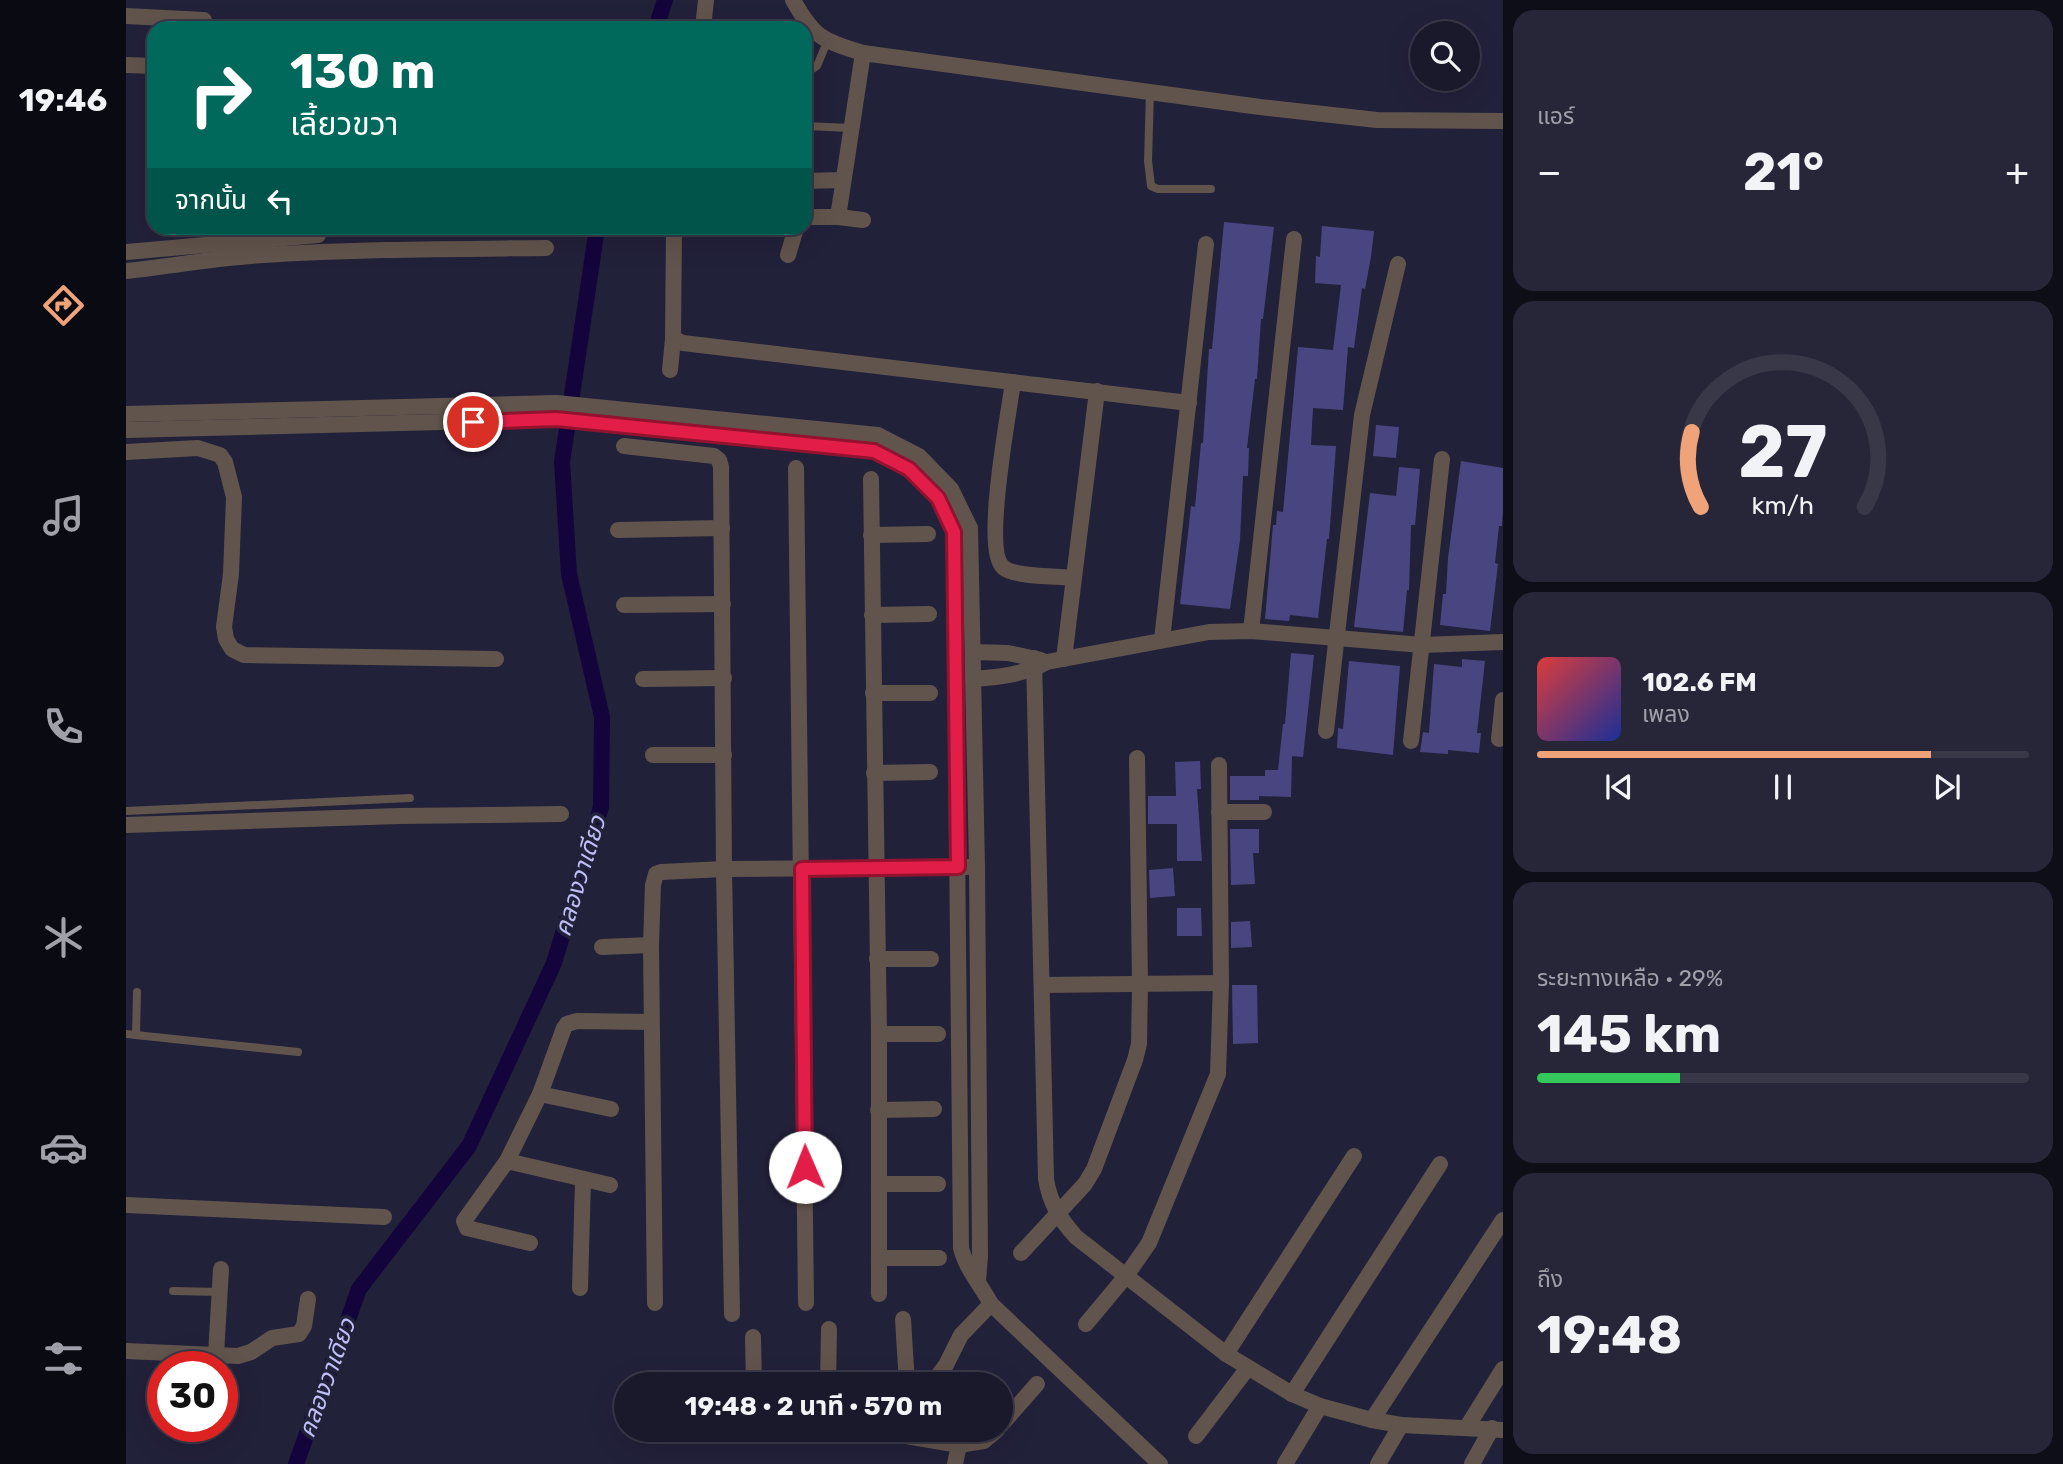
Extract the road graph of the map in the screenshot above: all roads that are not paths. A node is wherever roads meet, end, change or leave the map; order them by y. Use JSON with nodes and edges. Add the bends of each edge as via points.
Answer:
{"nodes":[{"id":1,"x":706,"y":0,"type":"edge"},
{"id":2,"x":793,"y":0,"type":"edge"},
{"id":3,"x":126,"y":16,"type":"edge"},
{"id":4,"x":204,"y":20,"type":"dead end"},
{"id":5,"x":704,"y":21,"type":"edge"},
{"id":6,"x":806,"y":21,"type":"edge"},
{"id":7,"x":812,"y":30,"type":"edge"},
{"id":8,"x":827,"y":42,"type":"junction"},
{"id":9,"x":863,"y":53,"type":"junction"},
{"id":10,"x":126,"y":65,"type":"edge"},
{"id":11,"x":147,"y":66,"type":"edge"},
{"id":12,"x":812,"y":69,"type":"edge"},
{"id":13,"x":1150,"y":92,"type":"junction"},
{"id":14,"x":1503,"y":121,"type":"edge"},
{"id":15,"x":812,"y":126,"type":"edge"},
{"id":16,"x":851,"y":128,"type":"junction"},
{"id":17,"x":842,"y":180,"type":"junction"},
{"id":18,"x":812,"y":181,"type":"edge"},
{"id":19,"x":1211,"y":190,"type":"dead end"},
{"id":20,"x":812,"y":216,"type":"edge"},
{"id":21,"x":838,"y":217,"type":"junction"},
{"id":22,"x":863,"y":220,"type":"dead end"},
{"id":23,"x":318,"y":235,"type":"dead end"},
{"id":24,"x":674,"y":235,"type":"edge"},
{"id":25,"x":794,"y":235,"type":"edge"},
{"id":26,"x":1294,"y":239,"type":"dead end"},
{"id":27,"x":1206,"y":244,"type":"dead end"},
{"id":28,"x":546,"y":248,"type":"dead end"},
{"id":29,"x":126,"y":252,"type":"edge"},
{"id":30,"x":788,"y":255,"type":"dead end"},
{"id":31,"x":1398,"y":264,"type":"dead end"},
{"id":32,"x":126,"y":271,"type":"edge"},
{"id":33,"x":673,"y":339,"type":"junction"},
{"id":34,"x":670,"y":370,"type":"dead end"},
{"id":35,"x":1013,"y":382,"type":"junction"},
{"id":36,"x":1097,"y":391,"type":"junction"},
{"id":37,"x":1189,"y":403,"type":"junction"},
{"id":38,"x":126,"y":414,"type":"edge"},
{"id":39,"x":306,"y":418,"type":"junction"},
{"id":40,"x":126,"y":430,"type":"edge"},
{"id":41,"x":624,"y":446,"type":"dead end"},
{"id":42,"x":126,"y":452,"type":"edge"},
{"id":43,"x":1442,"y":459,"type":"dead end"},
{"id":44,"x":796,"y":468,"type":"dead end"},
{"id":45,"x":871,"y":480,"type":"dead end"},
{"id":46,"x":722,"y":528,"type":"junction"},
{"id":47,"x":618,"y":530,"type":"dead end"},
{"id":48,"x":928,"y":534,"type":"dead end"},
{"id":49,"x":871,"y":535,"type":"junction"},
{"id":50,"x":1073,"y":578,"type":"junction"},
{"id":51,"x":723,"y":604,"type":"junction"},
{"id":52,"x":624,"y":605,"type":"dead end"},
{"id":53,"x":929,"y":614,"type":"dead end"},
{"id":54,"x":872,"y":615,"type":"junction"},
{"id":55,"x":1251,"y":631,"type":"junction"},
{"id":56,"x":1337,"y":639,"type":"junction"},
{"id":57,"x":1162,"y":640,"type":"junction"},
{"id":58,"x":1503,"y":642,"type":"edge"},
{"id":59,"x":1422,"y":645,"type":"junction"},
{"id":60,"x":496,"y":659,"type":"dead end"},
{"id":61,"x":1064,"y":659,"type":"junction"},
{"id":62,"x":1038,"y":663,"type":"junction"},
{"id":63,"x":969,"y":665,"type":"junction"},
{"id":64,"x":724,"y":678,"type":"junction"},
{"id":65,"x":643,"y":679,"type":"dead end"},
{"id":66,"x":873,"y":693,"type":"junction"},
{"id":67,"x":930,"y":693,"type":"dead end"},
{"id":68,"x":1503,"y":700,"type":"edge"},
{"id":69,"x":1326,"y":731,"type":"dead end"},
{"id":70,"x":1499,"y":739,"type":"dead end"},
{"id":71,"x":1411,"y":741,"type":"dead end"},
{"id":72,"x":653,"y":755,"type":"dead end"},
{"id":73,"x":724,"y":755,"type":"junction"},
{"id":74,"x":1137,"y":758,"type":"dead end"},
{"id":75,"x":1219,"y":765,"type":"dead end"},
{"id":76,"x":930,"y":772,"type":"dead end"},
{"id":77,"x":874,"y":773,"type":"junction"},
{"id":78,"x":410,"y":798,"type":"dead end"},
{"id":79,"x":126,"y":811,"type":"edge"},
{"id":80,"x":1219,"y":812,"type":"junction"},
{"id":81,"x":1265,"y":812,"type":"dead end"},
{"id":82,"x":561,"y":814,"type":"dead end"},
{"id":83,"x":126,"y":825,"type":"edge"},
{"id":84,"x":876,"y":867,"type":"junction"},
{"id":85,"x":958,"y":867,"type":"junction"},
{"id":86,"x":977,"y":867,"type":"junction"},
{"id":87,"x":724,"y":869,"type":"junction"},
{"id":88,"x":802,"y":869,"type":"junction"},
{"id":89,"x":651,"y":946,"type":"junction"},
{"id":90,"x":602,"y":947,"type":"dead end"},
{"id":91,"x":931,"y":958,"type":"dead end"},
{"id":92,"x":877,"y":959,"type":"junction"},
{"id":93,"x":1220,"y":984,"type":"junction"},
{"id":94,"x":1042,"y":985,"type":"junction"},
{"id":95,"x":1140,"y":985,"type":"junction"},
{"id":96,"x":137,"y":992,"type":"dead end"},
{"id":97,"x":651,"y":1022,"type":"junction"},
{"id":98,"x":131,"y":1034,"type":"edge"},
{"id":99,"x":879,"y":1034,"type":"junction"},
{"id":100,"x":939,"y":1034,"type":"dead end"},
{"id":101,"x":298,"y":1052,"type":"dead end"},
{"id":102,"x":540,"y":1094,"type":"junction"},
{"id":103,"x":611,"y":1109,"type":"dead end"},
{"id":104,"x":934,"y":1109,"type":"dead end"},
{"id":105,"x":878,"y":1110,"type":"junction"},
{"id":106,"x":1354,"y":1156,"type":"dead end"},
{"id":107,"x":507,"y":1161,"type":"junction"},
{"id":108,"x":1440,"y":1164,"type":"dead end"},
{"id":109,"x":583,"y":1180,"type":"junction"},
{"id":110,"x":879,"y":1184,"type":"junction"},
{"id":111,"x":938,"y":1184,"type":"dead end"},
{"id":112,"x":610,"y":1185,"type":"dead end"},
{"id":113,"x":126,"y":1205,"type":"edge"},
{"id":114,"x":1057,"y":1215,"type":"junction"},
{"id":115,"x":384,"y":1217,"type":"dead end"},
{"id":116,"x":1503,"y":1220,"type":"edge"},
{"id":117,"x":530,"y":1242,"type":"dead end"},
{"id":118,"x":1021,"y":1253,"type":"dead end"},
{"id":119,"x":879,"y":1258,"type":"junction"},
{"id":120,"x":939,"y":1258,"type":"dead end"},
{"id":121,"x":221,"y":1269,"type":"dead end"},
{"id":122,"x":1126,"y":1276,"type":"junction"},
{"id":123,"x":978,"y":1281,"type":"junction"},
{"id":124,"x":580,"y":1288,"type":"dead end"},
{"id":125,"x":173,"y":1291,"type":"dead end"},
{"id":126,"x":220,"y":1292,"type":"junction"},
{"id":127,"x":879,"y":1294,"type":"dead end"},
{"id":128,"x":307,"y":1299,"type":"dead end"},
{"id":129,"x":655,"y":1303,"type":"dead end"},
{"id":130,"x":806,"y":1303,"type":"dead end"},
{"id":131,"x":991,"y":1304,"type":"junction"},
{"id":132,"x":732,"y":1314,"type":"dead end"},
{"id":133,"x":903,"y":1319,"type":"dead end"},
{"id":134,"x":1086,"y":1324,"type":"dead end"},
{"id":135,"x":829,"y":1329,"type":"dead end"},
{"id":136,"x":752,"y":1337,"type":"dead end"},
{"id":137,"x":126,"y":1351,"type":"edge"},
{"id":138,"x":216,"y":1351,"type":"edge"},
{"id":139,"x":147,"y":1352,"type":"edge"},
{"id":140,"x":1226,"y":1354,"type":"junction"},
{"id":141,"x":238,"y":1356,"type":"edge"},
{"id":142,"x":1247,"y":1369,"type":"junction"},
{"id":143,"x":1503,"y":1369,"type":"edge"},
{"id":144,"x":753,"y":1372,"type":"edge"},
{"id":145,"x":828,"y":1372,"type":"edge"},
{"id":146,"x":906,"y":1372,"type":"edge"},
{"id":147,"x":941,"y":1372,"type":"edge"},
{"id":148,"x":1037,"y":1384,"type":"dead end"},
{"id":149,"x":1292,"y":1394,"type":"junction"},
{"id":150,"x":1320,"y":1406,"type":"junction"},
{"id":151,"x":1013,"y":1411,"type":"edge"},
{"id":152,"x":1373,"y":1420,"type":"junction"},
{"id":153,"x":1401,"y":1425,"type":"junction"},
{"id":154,"x":1468,"y":1427,"type":"junction"},
{"id":155,"x":1498,"y":1429,"type":"edge"},
{"id":156,"x":1196,"y":1436,"type":"dead end"},
{"id":157,"x":946,"y":1442,"type":"edge"},
{"id":158,"x":978,"y":1442,"type":"edge"},
{"id":159,"x":960,"y":1445,"type":"junction"},
{"id":160,"x":955,"y":1464,"type":"edge"},
{"id":161,"x":1160,"y":1464,"type":"edge"},
{"id":162,"x":1285,"y":1464,"type":"edge"},
{"id":163,"x":1378,"y":1464,"type":"edge"},
{"id":164,"x":1472,"y":1464,"type":"edge"}],
"edges":[{"from":1,"to":5,"type":"street"},
{"from":2,"to":6,"type":"street"},
{"from":3,"to":4,"type":"street"},
{"from":7,"to":8,"type":"street"},
{"from":8,"to":9,"type":"street"},
{"from":8,"to":12,"type":"lane"},
{"from":9,"to":13,"type":"street"},
{"from":9,"to":16,"type":"street"},
{"from":10,"to":11,"type":"street"},
{"from":13,"to":14,"type":"street","via":[[1377,120]]},
{"from":13,"to":19,"type":"lane","via":[[1151,186],[1158,190]]},
{"from":15,"to":16,"type":"lane"},
{"from":16,"to":17,"type":"street"},
{"from":17,"to":18,"type":"street"},
{"from":17,"to":21,"type":"street"},
{"from":20,"to":21,"type":"street"},
{"from":21,"to":22,"type":"street"},
{"from":23,"to":29,"type":"street"},
{"from":24,"to":33,"type":"street"},
{"from":25,"to":30,"type":"street"},
{"from":26,"to":55,"type":"street"},
{"from":27,"to":37,"type":"street"},
{"from":28,"to":32,"type":"street","via":[[351,250]]},
{"from":31,"to":56,"type":"street","via":[[1362,415]]},
{"from":33,"to":34,"type":"street"},
{"from":33,"to":35,"type":"street"},
{"from":35,"to":36,"type":"street"},
{"from":35,"to":50,"type":"street","via":[[994,532],[998,562],[1009,571]]},
{"from":36,"to":37,"type":"street"},
{"from":36,"to":50,"type":"street"},
{"from":37,"to":57,"type":"street"},
{"from":38,"to":39,"type":"street"},
{"from":39,"to":40,"type":"street"},
{"from":39,"to":63,"type":"street","via":[[559,411],[755,430],[878,435],[919,456],[951,489],[970,528]]},
{"from":41,"to":46,"type":"street","via":[[719,460]]},
{"from":42,"to":60,"type":"street","via":[[198,448],[220,455],[225,462],[234,497],[225,627],[232,649],[244,655]]},
{"from":43,"to":59,"type":"street"},
{"from":44,"to":88,"type":"street"},
{"from":45,"to":49,"type":"street"},
{"from":46,"to":47,"type":"street"},
{"from":46,"to":51,"type":"street"},
{"from":48,"to":49,"type":"street"},
{"from":49,"to":54,"type":"street"},
{"from":50,"to":61,"type":"street"},
{"from":51,"to":52,"type":"street"},
{"from":51,"to":64,"type":"street"},
{"from":53,"to":54,"type":"street"},
{"from":54,"to":66,"type":"street"},
{"from":55,"to":56,"type":"street"},
{"from":55,"to":57,"type":"street"},
{"from":56,"to":59,"type":"street"},
{"from":56,"to":69,"type":"street"},
{"from":57,"to":61,"type":"street"},
{"from":58,"to":59,"type":"street"},
{"from":59,"to":71,"type":"street"},
{"from":61,"to":62,"type":"street"},
{"from":62,"to":63,"type":"street","via":[[1008,653]]},
{"from":62,"to":63,"type":"street","via":[[1010,676]]},
{"from":62,"to":94,"type":"street"},
{"from":63,"to":85,"type":"street"},
{"from":63,"to":86,"type":"street"},
{"from":64,"to":65,"type":"street"},
{"from":64,"to":73,"type":"street"},
{"from":66,"to":67,"type":"street"},
{"from":66,"to":77,"type":"street"},
{"from":68,"to":70,"type":"street"},
{"from":72,"to":73,"type":"street"},
{"from":73,"to":87,"type":"street"},
{"from":74,"to":95,"type":"street"},
{"from":75,"to":80,"type":"street"},
{"from":76,"to":77,"type":"street"},
{"from":77,"to":84,"type":"street"},
{"from":78,"to":79,"type":"lane"},
{"from":80,"to":81,"type":"street"},
{"from":80,"to":93,"type":"street"},
{"from":82,"to":83,"type":"street"},
{"from":84,"to":85,"type":"street"},
{"from":84,"to":88,"type":"street"},
{"from":84,"to":92,"type":"street"},
{"from":85,"to":86,"type":"street"},
{"from":85,"to":123,"type":"street","via":[[961,1248],[965,1264]]},
{"from":86,"to":123,"type":"street"},
{"from":87,"to":88,"type":"street"},
{"from":87,"to":89,"type":"street","via":[[656,874]]},
{"from":87,"to":132,"type":"street"},
{"from":88,"to":130,"type":"street"},
{"from":89,"to":90,"type":"street"},
{"from":89,"to":97,"type":"street"},
{"from":91,"to":92,"type":"street"},
{"from":92,"to":99,"type":"street"},
{"from":93,"to":95,"type":"street"},
{"from":93,"to":122,"type":"street","via":[[1213,1089],[1149,1243]]},
{"from":94,"to":95,"type":"street"},
{"from":94,"to":114,"type":"street","via":[[1046,1179]]},
{"from":95,"to":114,"type":"street","via":[[1139,1044],[1124,1093],[1094,1169]]},
{"from":96,"to":98,"type":"lane"},
{"from":97,"to":102,"type":"street","via":[[567,1024]]},
{"from":97,"to":129,"type":"street"},
{"from":98,"to":101,"type":"lane"},
{"from":99,"to":100,"type":"street"},
{"from":99,"to":105,"type":"street"},
{"from":102,"to":103,"type":"street"},
{"from":102,"to":107,"type":"street"},
{"from":104,"to":105,"type":"street"},
{"from":105,"to":110,"type":"street"},
{"from":106,"to":140,"type":"street"},
{"from":107,"to":109,"type":"street"},
{"from":107,"to":117,"type":"street","via":[[464,1225]]},
{"from":108,"to":149,"type":"street"},
{"from":109,"to":112,"type":"street"},
{"from":109,"to":124,"type":"street"},
{"from":110,"to":111,"type":"street"},
{"from":110,"to":119,"type":"street"},
{"from":113,"to":115,"type":"street"},
{"from":114,"to":118,"type":"street"},
{"from":114,"to":122,"type":"street","via":[[1076,1237]]},
{"from":116,"to":152,"type":"street"},
{"from":119,"to":120,"type":"street"},
{"from":119,"to":127,"type":"street"},
{"from":121,"to":126,"type":"street"},
{"from":122,"to":134,"type":"street"},
{"from":122,"to":140,"type":"street"},
{"from":123,"to":131,"type":"street"},
{"from":125,"to":126,"type":"lane"},
{"from":126,"to":138,"type":"street"},
{"from":128,"to":141,"type":"street","via":[[299,1334],[272,1338]]},
{"from":131,"to":147,"type":"street","via":[[961,1335]]},
{"from":131,"to":161,"type":"street"},
{"from":133,"to":146,"type":"street"},
{"from":135,"to":145,"type":"street"},
{"from":136,"to":144,"type":"street"},
{"from":137,"to":139,"type":"street"},
{"from":140,"to":142,"type":"street"},
{"from":142,"to":149,"type":"street"},
{"from":142,"to":156,"type":"street"},
{"from":143,"to":154,"type":"street"},
{"from":148,"to":151,"type":"street"},
{"from":149,"to":150,"type":"street"},
{"from":150,"to":152,"type":"street"},
{"from":150,"to":162,"type":"street"},
{"from":152,"to":153,"type":"street"},
{"from":153,"to":154,"type":"street"},
{"from":153,"to":163,"type":"street"},
{"from":154,"to":155,"type":"street"},
{"from":155,"to":164,"type":"street"},
{"from":157,"to":159,"type":"street"},
{"from":158,"to":159,"type":"street"},
{"from":159,"to":160,"type":"street"}]}
